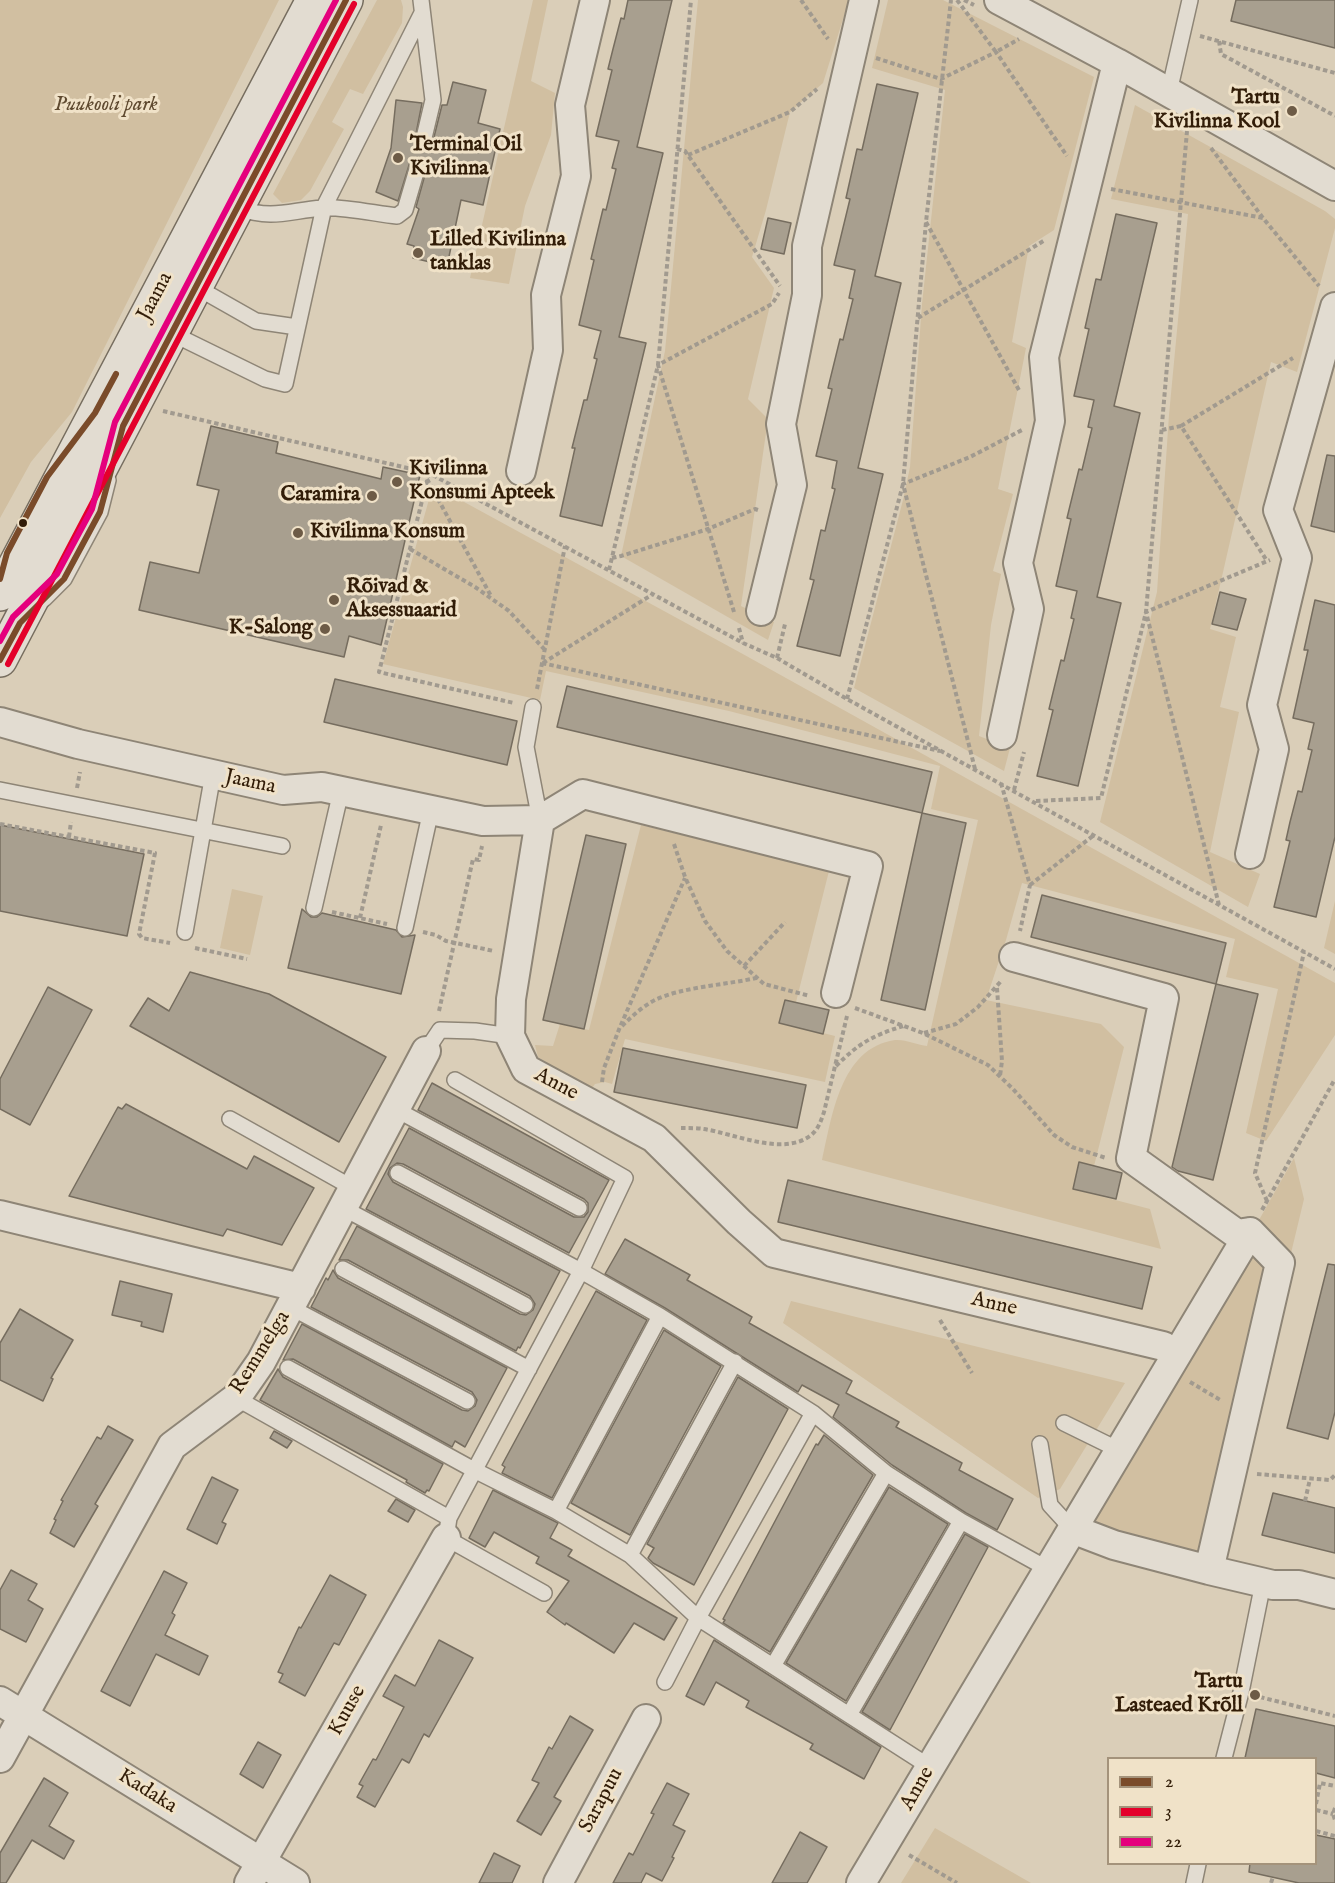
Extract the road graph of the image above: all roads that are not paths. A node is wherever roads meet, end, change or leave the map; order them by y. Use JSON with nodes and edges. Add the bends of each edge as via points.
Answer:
{"nodes":[{"id":1,"x":313,"y":0,"type":"edge"},
{"id":2,"x":346,"y":0,"type":"edge"},
{"id":3,"x":595,"y":0,"type":"edge"},
{"id":4,"x":864,"y":0,"type":"edge"},
{"id":5,"x":999,"y":0,"type":"edge"},
{"id":6,"x":1190,"y":0,"type":"edge"},
{"id":7,"x":422,"y":7,"type":"edge"},
{"id":8,"x":1117,"y":63,"type":"junction"},
{"id":9,"x":1169,"y":92,"type":"junction"},
{"id":10,"x":423,"y":142,"type":"dead end"},
{"id":11,"x":417,"y":169,"type":"dead end"},
{"id":12,"x":1335,"y":186,"type":"edge"},
{"id":13,"x":324,"y":207,"type":"junction"},
{"id":14,"x":238,"y":208,"type":"junction"},
{"id":15,"x":196,"y":287,"type":"junction"},
{"id":16,"x":1328,"y":297,"type":"edge"},
{"id":17,"x":297,"y":327,"type":"junction"},
{"id":18,"x":171,"y":333,"type":"junction"},
{"id":19,"x":109,"y":420,"type":"junction"},
{"id":20,"x":521,"y":471,"type":"dead end"},
{"id":21,"x":0,"y":579,"type":"edge"},
{"id":22,"x":0,"y":594,"type":"edge"},
{"id":23,"x":761,"y":611,"type":"dead end"},
{"id":24,"x":0,"y":660,"type":"edge"},
{"id":25,"x":533,"y":707,"type":"road end"},
{"id":26,"x":0,"y":722,"type":"edge"},
{"id":27,"x":1002,"y":735,"type":"dead end"},
{"id":28,"x":213,"y":774,"type":"junction"},
{"id":29,"x":0,"y":790,"type":"edge"},
{"id":30,"x":341,"y":791,"type":"junction"},
{"id":31,"x":431,"y":810,"type":"junction"},
{"id":32,"x":540,"y":820,"type":"junction"},
{"id":33,"x":203,"y":830,"type":"junction"},
{"id":34,"x":282,"y":846,"type":"dead end"},
{"id":35,"x":1250,"y":854,"type":"dead end"},
{"id":36,"x":314,"y":908,"type":"road end"},
{"id":37,"x":405,"y":928,"type":"road end"},
{"id":38,"x":184,"y":932,"type":"dead end"},
{"id":39,"x":1014,"y":957,"type":"road end"},
{"id":40,"x":826,"y":996,"type":"road end"},
{"id":41,"x":510,"y":1036,"type":"junction"},
{"id":42,"x":429,"y":1046,"type":"joint"},
{"id":43,"x":455,"y":1080,"type":"dead end"},
{"id":44,"x":395,"y":1109,"type":"junction"},
{"id":45,"x":230,"y":1119,"type":"dead end"},
{"id":46,"x":398,"y":1173,"type":"dead end"},
{"id":47,"x":348,"y":1198,"type":"junction"},
{"id":48,"x":579,"y":1208,"type":"dead end"},
{"id":49,"x":0,"y":1215,"type":"edge"},
{"id":50,"x":1250,"y":1232,"type":"junction"},
{"id":51,"x":343,"y":1269,"type":"dead end"},
{"id":52,"x":581,"y":1271,"type":"junction"},
{"id":53,"x":295,"y":1297,"type":"junction"},
{"id":54,"x":525,"y":1305,"type":"dead end"},
{"id":55,"x":660,"y":1316,"type":"junction"},
{"id":56,"x":735,"y":1362,"type":"junction"},
{"id":57,"x":1179,"y":1365,"type":"junction"},
{"id":58,"x":288,"y":1368,"type":"dead end"},
{"id":59,"x":529,"y":1369,"type":"junction"},
{"id":60,"x":236,"y":1398,"type":"junction"},
{"id":61,"x":467,"y":1401,"type":"dead end"},
{"id":62,"x":813,"y":1413,"type":"junction"},
{"id":63,"x":1064,"y":1423,"type":"dead end"},
{"id":64,"x":1040,"y":1444,"type":"dead end"},
{"id":65,"x":1119,"y":1450,"type":"junction"},
{"id":66,"x":474,"y":1470,"type":"junction"},
{"id":67,"x":886,"y":1473,"type":"junction"},
{"id":68,"x":556,"y":1511,"type":"junction"},
{"id":69,"x":961,"y":1521,"type":"junction"},
{"id":70,"x":448,"y":1528,"type":"junction"},
{"id":71,"x":1072,"y":1529,"type":"junction"},
{"id":72,"x":630,"y":1555,"type":"junction"},
{"id":73,"x":1048,"y":1569,"type":"junction"},
{"id":74,"x":1209,"y":1570,"type":"junction"},
{"id":75,"x":1263,"y":1582,"type":"junction"},
{"id":76,"x":544,"y":1593,"type":"dead end"},
{"id":77,"x":1335,"y":1594,"type":"edge"},
{"id":78,"x":698,"y":1618,"type":"junction"},
{"id":79,"x":773,"y":1666,"type":"junction"},
{"id":80,"x":665,"y":1682,"type":"dead end"},
{"id":81,"x":0,"y":1701,"type":"edge"},
{"id":82,"x":849,"y":1715,"type":"junction"},
{"id":83,"x":24,"y":1716,"type":"junction"},
{"id":84,"x":646,"y":1719,"type":"dead end"},
{"id":85,"x":1224,"y":1757,"type":"edge"},
{"id":86,"x":0,"y":1758,"type":"edge"},
{"id":87,"x":930,"y":1767,"type":"junction"},
{"id":88,"x":1198,"y":1865,"type":"edge"},
{"id":89,"x":255,"y":1873,"type":"edge"},
{"id":90,"x":295,"y":1883,"type":"edge"},
{"id":91,"x":558,"y":1883,"type":"edge"},
{"id":92,"x":861,"y":1883,"type":"edge"},
{"id":93,"x":1194,"y":1883,"type":"edge"}],
"edges":[{"from":1,"to":19,"type":"main road","name":"Jaama"},
{"from":2,"to":14,"type":"main road","name":"Jaama"},
{"from":3,"to":20,"type":"street","via":[[570,105],[576,176],[546,295],[548,350]]},
{"from":4,"to":23,"type":"street","via":[[807,246],[807,295],[781,424],[792,485]]},
{"from":5,"to":8,"type":"street"},
{"from":6,"to":9,"type":"lane"},
{"from":7,"to":10,"type":"lane","via":[[433,100]]},
{"from":7,"to":13,"type":"lane"},
{"from":8,"to":9,"type":"street"},
{"from":8,"to":27,"type":"street","via":[[1044,357],[1050,421],[1018,562],[1029,609]]},
{"from":9,"to":12,"type":"street"},
{"from":11,"to":13,"type":"lane","via":[[405,210],[398,216]]},
{"from":13,"to":14,"type":"lane","via":[[283,214],[256,214]]},
{"from":13,"to":17,"type":"lane"},
{"from":14,"to":15,"type":"main road","name":"Jaama"},
{"from":15,"to":17,"type":"lane","via":[[256,321]]},
{"from":15,"to":18,"type":"main road","name":"Jaama"},
{"from":16,"to":35,"type":"street","via":[[1326,339],[1278,510],[1297,558],[1262,705],[1274,749]]},
{"from":17,"to":18,"type":"lane","via":[[285,384],[265,379]]},
{"from":18,"to":19,"type":"main road","name":"Jaama"},
{"from":19,"to":21,"type":"lane","via":[[47,477],[7,553]]},
{"from":19,"to":22,"type":"main road","name":"Jaama"},
{"from":19,"to":24,"type":"main road","name":"Jaama"},
{"from":25,"to":32,"type":"lane","via":[[526,747]]},
{"from":26,"to":28,"type":"street","name":"Jaama"},
{"from":28,"to":30,"type":"street","name":"Jaama","via":[[282,790],[322,787]]},
{"from":28,"to":33,"type":"lane"},
{"from":29,"to":33,"type":"lane"},
{"from":30,"to":31,"type":"street","name":"Jaama"},
{"from":30,"to":36,"type":"lane"},
{"from":31,"to":32,"type":"street","name":"Jaama","via":[[488,822]]},
{"from":31,"to":37,"type":"lane"},
{"from":32,"to":40,"type":"street","via":[[583,794],[868,866]]},
{"from":32,"to":41,"type":"street","name":"Anne","via":[[511,999]]},
{"from":33,"to":34,"type":"lane"},
{"from":33,"to":38,"type":"lane"},
{"from":39,"to":50,"type":"street","via":[[1164,998],[1131,1158],[1237,1234]]},
{"from":41,"to":42,"type":"lane","via":[[440,1030]]},
{"from":41,"to":57,"type":"street","name":"Anne","via":[[526,1069],[654,1138],[774,1253],[1163,1346]]},
{"from":42,"to":44,"type":"street","name":"Remmelga"},
{"from":43,"to":52,"type":"lane","via":[[625,1178]]},
{"from":44,"to":47,"type":"street","name":"Remmelga"},
{"from":44,"to":48,"type":"lane"},
{"from":45,"to":47,"type":"lane"},
{"from":46,"to":52,"type":"lane"},
{"from":47,"to":53,"type":"street","name":"Remmelga"},
{"from":47,"to":54,"type":"lane"},
{"from":49,"to":53,"type":"street"},
{"from":50,"to":57,"type":"street","name":"Anne"},
{"from":50,"to":74,"type":"street","via":[[1280,1263]]},
{"from":51,"to":59,"type":"lane"},
{"from":52,"to":55,"type":"lane"},
{"from":52,"to":59,"type":"lane"},
{"from":53,"to":60,"type":"street","name":"Remmelga","via":[[261,1362]]},
{"from":53,"to":61,"type":"lane"},
{"from":55,"to":56,"type":"lane"},
{"from":55,"to":68,"type":"lane"},
{"from":56,"to":62,"type":"lane"},
{"from":56,"to":72,"type":"lane"},
{"from":57,"to":65,"type":"street","name":"Anne"},
{"from":58,"to":66,"type":"lane"},
{"from":59,"to":66,"type":"lane"},
{"from":60,"to":70,"type":"lane"},
{"from":60,"to":83,"type":"street","name":"Remmelga","via":[[172,1446]]},
{"from":62,"to":67,"type":"lane"},
{"from":62,"to":78,"type":"lane"},
{"from":63,"to":65,"type":"lane"},
{"from":64,"to":71,"type":"lane","via":[[1050,1505]]},
{"from":65,"to":71,"type":"street","name":"Anne"},
{"from":66,"to":68,"type":"lane"},
{"from":66,"to":70,"type":"lane"},
{"from":67,"to":69,"type":"lane"},
{"from":67,"to":79,"type":"lane"},
{"from":68,"to":72,"type":"lane"},
{"from":69,"to":73,"type":"lane"},
{"from":69,"to":82,"type":"lane"},
{"from":70,"to":76,"type":"lane"},
{"from":70,"to":89,"type":"street","name":"Kuuse"},
{"from":71,"to":73,"type":"street","name":"Anne"},
{"from":71,"to":74,"type":"street","via":[[1114,1545]]},
{"from":72,"to":78,"type":"lane"},
{"from":73,"to":87,"type":"street","name":"Anne"},
{"from":74,"to":75,"type":"street"},
{"from":75,"to":77,"type":"street"},
{"from":75,"to":85,"type":"lane"},
{"from":78,"to":79,"type":"lane"},
{"from":78,"to":80,"type":"lane"},
{"from":79,"to":82,"type":"lane"},
{"from":81,"to":83,"type":"street","name":"Kadaka"},
{"from":82,"to":87,"type":"lane"},
{"from":83,"to":86,"type":"street","name":"Remmelga"},
{"from":83,"to":89,"type":"street","name":"Kadaka"},
{"from":84,"to":91,"type":"street","name":"Sarapuu"},
{"from":87,"to":92,"type":"street","name":"Anne"},
{"from":88,"to":93,"type":"lane"},
{"from":89,"to":90,"type":"street","name":"Kadaka"}]}
